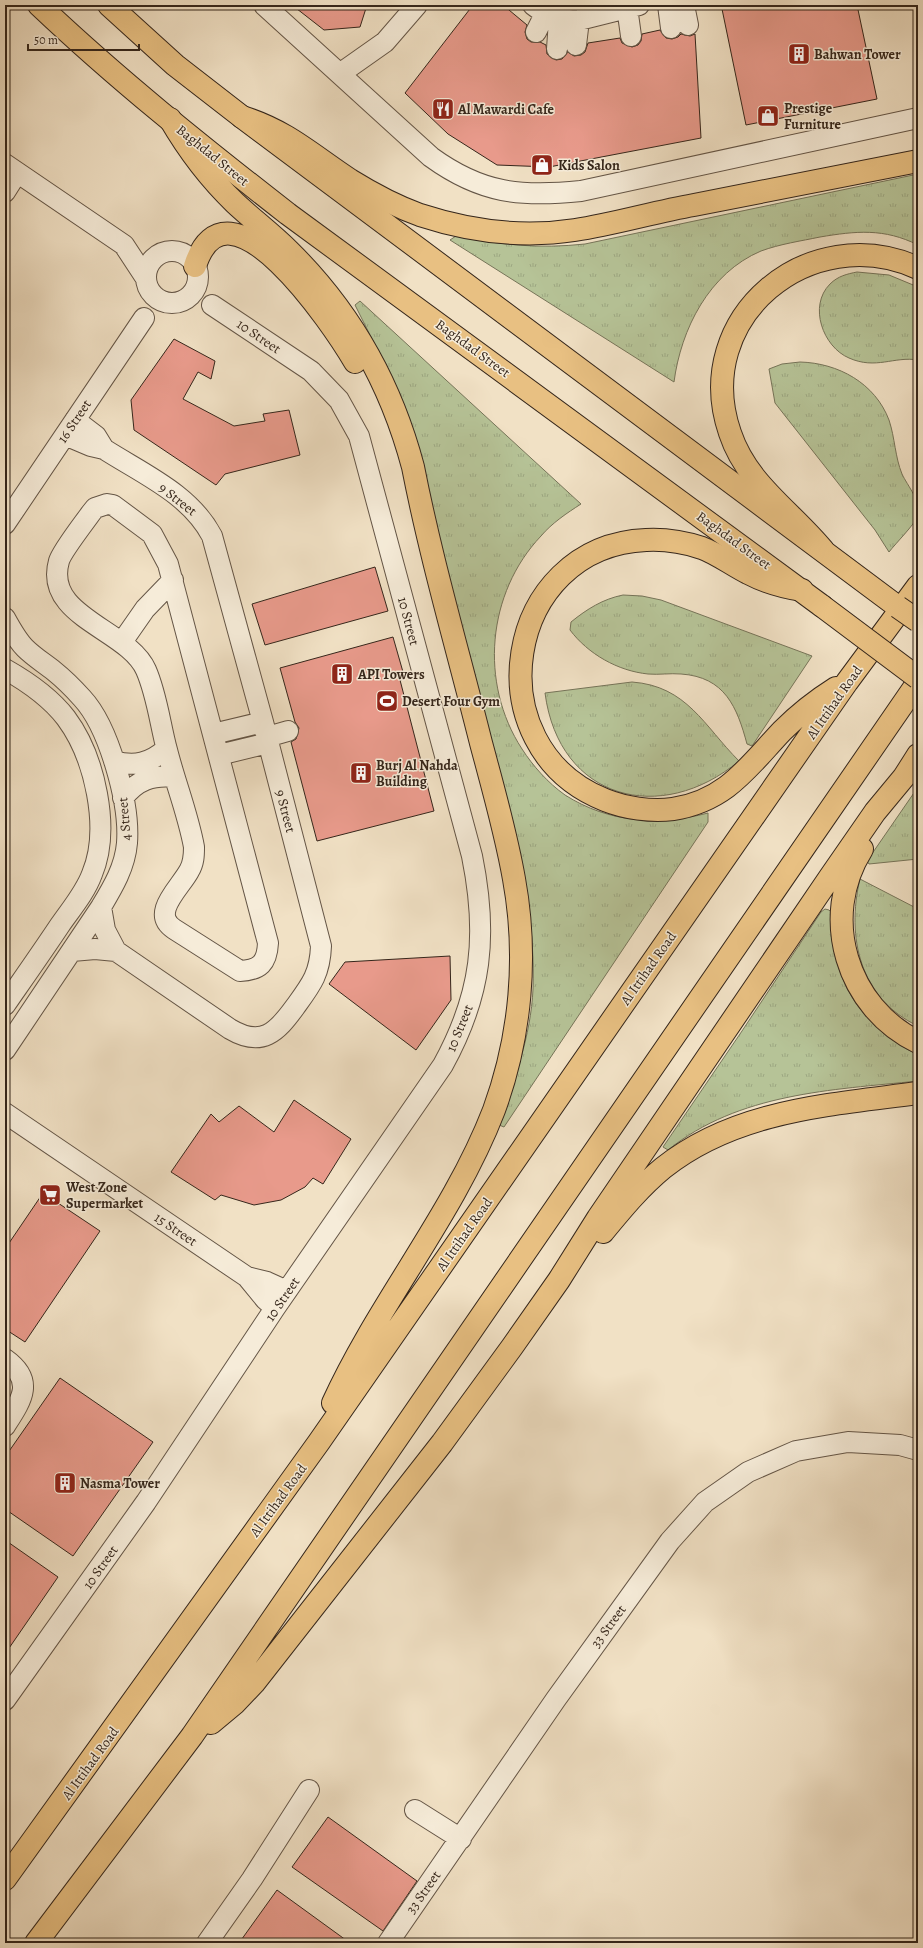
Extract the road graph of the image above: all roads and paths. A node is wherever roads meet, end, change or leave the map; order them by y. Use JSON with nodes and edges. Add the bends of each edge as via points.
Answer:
{"nodes":[{"id":1,"x":38,"y":5,"type":"edge"},
{"id":2,"x":109,"y":5,"type":"edge"},
{"id":3,"x":264,"y":5,"type":"edge"},
{"id":4,"x":417,"y":5,"type":"edge"},
{"id":5,"x":668,"y":5,"type":"edge"},
{"id":6,"x":675,"y":5,"type":"edge"},
{"id":7,"x":684,"y":5,"type":"edge"},
{"id":8,"x":633,"y":6,"type":"edge"},
{"id":9,"x":679,"y":27,"type":"junction"},
{"id":10,"x":555,"y":30,"type":"edge"},
{"id":11,"x":631,"y":36,"type":"dead end"},
{"id":12,"x":385,"y":42,"type":"junction"},
{"id":13,"x":341,"y":73,"type":"junction"},
{"id":14,"x":356,"y":88,"type":"junction"},
{"id":15,"x":242,"y":118,"type":"junction"},
{"id":16,"x":918,"y":118,"type":"edge"},
{"id":17,"x":170,"y":119,"type":"junction"},
{"id":18,"x":918,"y":161,"type":"edge"},
{"id":19,"x":11,"y":168,"type":"edge"},
{"id":20,"x":5,"y":192,"type":"edge"},
{"id":21,"x":124,"y":245,"type":"junction"},
{"id":22,"x":165,"y":252,"type":"junction"},
{"id":23,"x":918,"y":268,"type":"edge"},
{"id":24,"x":196,"y":272,"type":"junction"},
{"id":25,"x":146,"y":281,"type":"junction"},
{"id":26,"x":178,"y":301,"type":"junction"},
{"id":27,"x":212,"y":305,"type":"junction"},
{"id":28,"x":144,"y":318,"type":"junction"},
{"id":29,"x":70,"y":427,"type":"junction"},
{"id":30,"x":418,"y":495,"type":"junction"},
{"id":31,"x":5,"y":524,"type":"edge"},
{"id":32,"x":823,"y":550,"type":"junction"},
{"id":33,"x":173,"y":580,"type":"junction"},
{"id":34,"x":918,"y":586,"type":"edge"},
{"id":35,"x":802,"y":590,"type":"junction"},
{"id":36,"x":5,"y":618,"type":"edge"},
{"id":37,"x":918,"y":622,"type":"edge"},
{"id":38,"x":122,"y":642,"type":"junction"},
{"id":39,"x":5,"y":669,"type":"edge"},
{"id":40,"x":918,"y":678,"type":"edge"},
{"id":41,"x":847,"y":682,"type":"junction"},
{"id":42,"x":918,"y":682,"type":"edge"},
{"id":43,"x":213,"y":734,"type":"junction"},
{"id":44,"x":275,"y":734,"type":"junction"},
{"id":45,"x":166,"y":749,"type":"junction"},
{"id":46,"x":219,"y":754,"type":"junction"},
{"id":47,"x":918,"y":755,"type":"edge"},
{"id":48,"x":114,"y":761,"type":"junction"},
{"id":49,"x":904,"y":776,"type":"junction"},
{"id":50,"x":174,"y":778,"type":"junction"},
{"id":51,"x":123,"y":798,"type":"junction"},
{"id":52,"x":101,"y":907,"type":"junction"},
{"id":53,"x":72,"y":951,"type":"junction"},
{"id":54,"x":116,"y":951,"type":"junction"},
{"id":55,"x":5,"y":1006,"type":"edge"},
{"id":56,"x":918,"y":1042,"type":"edge"},
{"id":57,"x":5,"y":1050,"type":"edge"},
{"id":58,"x":918,"y":1093,"type":"edge"},
{"id":59,"x":5,"y":1114,"type":"edge"},
{"id":60,"x":247,"y":1277,"type":"junction"},
{"id":61,"x":559,"y":1280,"type":"junction"},
{"id":62,"x":287,"y":1291,"type":"junction"},
{"id":63,"x":275,"y":1308,"type":"junction"},
{"id":64,"x":5,"y":1359,"type":"edge"},
{"id":65,"x":5,"y":1426,"type":"edge"},
{"id":66,"x":319,"y":1442,"type":"junction"},
{"id":67,"x":918,"y":1450,"type":"edge"},
{"id":68,"x":5,"y":1700,"type":"edge"},
{"id":69,"x":192,"y":1736,"type":"junction"},
{"id":70,"x":309,"y":1790,"type":"dead end"},
{"id":71,"x":415,"y":1810,"type":"dead end"},
{"id":72,"x":461,"y":1839,"type":"junction"},
{"id":73,"x":5,"y":1879,"type":"edge"},
{"id":74,"x":36,"y":1943,"type":"edge"},
{"id":75,"x":207,"y":1943,"type":"edge"},
{"id":76,"x":388,"y":1943,"type":"edge"}],
"edges":[{"from":1,"to":17,"type":"main road","name":"Baghdad Street","via":[[89,53]]},
{"from":2,"to":15,"type":"main road","via":[[175,64]]},
{"from":3,"to":13,"type":"street"},
{"from":4,"to":12,"type":"street"},
{"from":5,"to":9,"type":"street"},
{"from":6,"to":9,"type":"street"},
{"from":7,"to":9,"type":"street"},
{"from":8,"to":10,"type":"street"},
{"from":8,"to":11,"type":"street"},
{"from":12,"to":13,"type":"street"},
{"from":12,"to":14,"type":"street"},
{"from":13,"to":14,"type":"street"},
{"from":14,"to":16,"type":"street","via":[[446,168],[494,189],[521,194],[581,190]]},
{"from":15,"to":18,"type":"main road","via":[[277,130],[350,180],[401,207],[449,223],[480,230],[512,233],[574,230],[607,225],[678,208]]},
{"from":15,"to":32,"type":"main road"},
{"from":17,"to":30,"type":"main road","via":[[180,138],[206,172],[235,203],[307,269],[357,334],[396,411]]},
{"from":17,"to":35,"type":"main road","name":"Baghdad Street","via":[[294,218]]},
{"from":19,"to":20,"type":"street"},
{"from":19,"to":21,"type":"street"},
{"from":21,"to":22,"type":"street"},
{"from":21,"to":25,"type":"street"},
{"from":22,"to":24,"type":"street","via":[[186,255]]},
{"from":22,"to":25,"type":"street","via":[[158,254],[149,264]]},
{"from":23,"to":32,"type":"main road","via":[[887,257],[869,254],[850,254],[813,262],[765,291],[741,321],[732,338],[723,375],[722,394],[726,420],[737,451],[758,484]]},
{"from":24,"to":26,"type":"street","via":[[193,292]]},
{"from":24,"to":27,"type":"street"},
{"from":24,"to":30,"type":"main road","via":[[200,251],[209,239],[223,233],[239,234],[252,240],[278,262],[342,339],[384,414]]},
{"from":25,"to":26,"type":"street","via":[[152,294],[157,298]]},
{"from":25,"to":28,"type":"street"},
{"from":26,"to":27,"type":"street"},
{"from":26,"to":28,"type":"street"},
{"from":27,"to":62,"type":"street","name":"10 Street","via":[[310,371],[326,385],[350,417],[359,436],[472,856],[480,899],[479,964],[470,1006],[454,1046]]},
{"from":28,"to":29,"type":"street","name":"16 Street"},
{"from":29,"to":31,"type":"street","name":"16 Street"},
{"from":29,"to":44,"type":"street","name":"9 Street","via":[[91,446],[104,450],[187,503],[206,524]]},
{"from":30,"to":66,"type":"main road","via":[[514,878],[521,948],[518,1017],[504,1078],[482,1137],[453,1192],[359,1352],[330,1411]]},
{"from":32,"to":37,"type":"main road","bridge":true},
{"from":33,"to":38,"type":"street","via":[[145,609]]},
{"from":33,"to":38,"type":"street","via":[[161,549],[152,534],[139,523],[107,504],[91,512],[59,560],[61,592],[70,606],[83,617]]},
{"from":33,"to":43,"type":"street"},
{"from":34,"to":41,"type":"main road","name":"Al Ittihad Road"},
{"from":35,"to":40,"type":"main road","name":"Baghdad Street","bridge":true},
{"from":35,"to":41,"type":"main road","via":[[761,579],[719,556],[682,543],[663,540],[637,541],[606,548],[588,556],[552,586],[532,617],[525,637],[520,678],[522,699],[532,733],[551,762],[576,786],[613,803],[646,809],[672,809],[709,797],[726,788],[742,776],[797,718],[824,696]]},
{"from":36,"to":48,"type":"street","name":"4 Street","via":[[25,648],[62,677],[84,700],[96,716]]},
{"from":38,"to":45,"type":"street","via":[[135,654],[146,670]]},
{"from":39,"to":55,"type":"street","name":"4 Street","via":[[40,692],[62,714],[76,734],[94,786],[101,831],[97,860],[85,888]]},
{"from":41,"to":66,"type":"main road","name":"Al Ittihad Road"},
{"from":42,"to":69,"type":"main road"},
{"from":43,"to":44,"type":"street"},
{"from":43,"to":46,"type":"street"},
{"from":44,"to":46,"type":"street"},
{"from":44,"to":54,"type":"street","name":"9 Street","via":[[319,933],[321,960],[312,984],[281,1027],[260,1037],[238,1034]]},
{"from":45,"to":48,"type":"street","via":[[156,758],[144,763]]},
{"from":45,"to":50,"type":"street"},
{"from":46,"to":50,"type":"street","via":[[268,943],[268,954],[262,964],[253,970],[240,971],[168,925],[164,918],[167,904],[190,870],[194,855],[193,839]]},
{"from":47,"to":49,"type":"main road"},
{"from":48,"to":51,"type":"street","name":"4 Street"},
{"from":49,"to":56,"type":"main road","via":[[854,865],[845,892],[843,936],[849,966],[866,1000],[898,1031]]},
{"from":49,"to":61,"type":"main road","via":[[875,812],[812,904],[598,1218]]},
{"from":50,"to":51,"type":"street","via":[[147,778],[129,790]]},
{"from":51,"to":52,"type":"street","name":"4 Street","via":[[127,843],[114,884]]},
{"from":52,"to":53,"type":"street","name":"4 Street"},
{"from":52,"to":54,"type":"street","via":[[105,930]]},
{"from":53,"to":54,"type":"street"},
{"from":53,"to":57,"type":"street","name":"4 Street"},
{"from":58,"to":61,"type":"main road","via":[[784,1112],[740,1125],[700,1144],[681,1155],[648,1182]]},
{"from":59,"to":60,"type":"street","name":"15 Street"},
{"from":60,"to":62,"type":"street"},
{"from":60,"to":63,"type":"street"},
{"from":61,"to":69,"type":"main road","via":[[442,1443],[254,1683],[235,1703]]},
{"from":62,"to":63,"type":"street","name":"10 Street"},
{"from":63,"to":68,"type":"street","name":"10 Street","via":[[146,1502]]},
{"from":64,"to":65,"type":"street","via":[[19,1372],[23,1382],[21,1402]]},
{"from":66,"to":73,"type":"main road","name":"Al Ittihad Road"},
{"from":67,"to":72,"type":"street","name":"33 Street","via":[[900,1445],[848,1442],[796,1452],[748,1472],[705,1502],[670,1541],[556,1699]]},
{"from":69,"to":74,"type":"main road"},
{"from":70,"to":75,"type":"street"},
{"from":71,"to":72,"type":"street"},
{"from":72,"to":76,"type":"street","name":"33 Street"}]}
